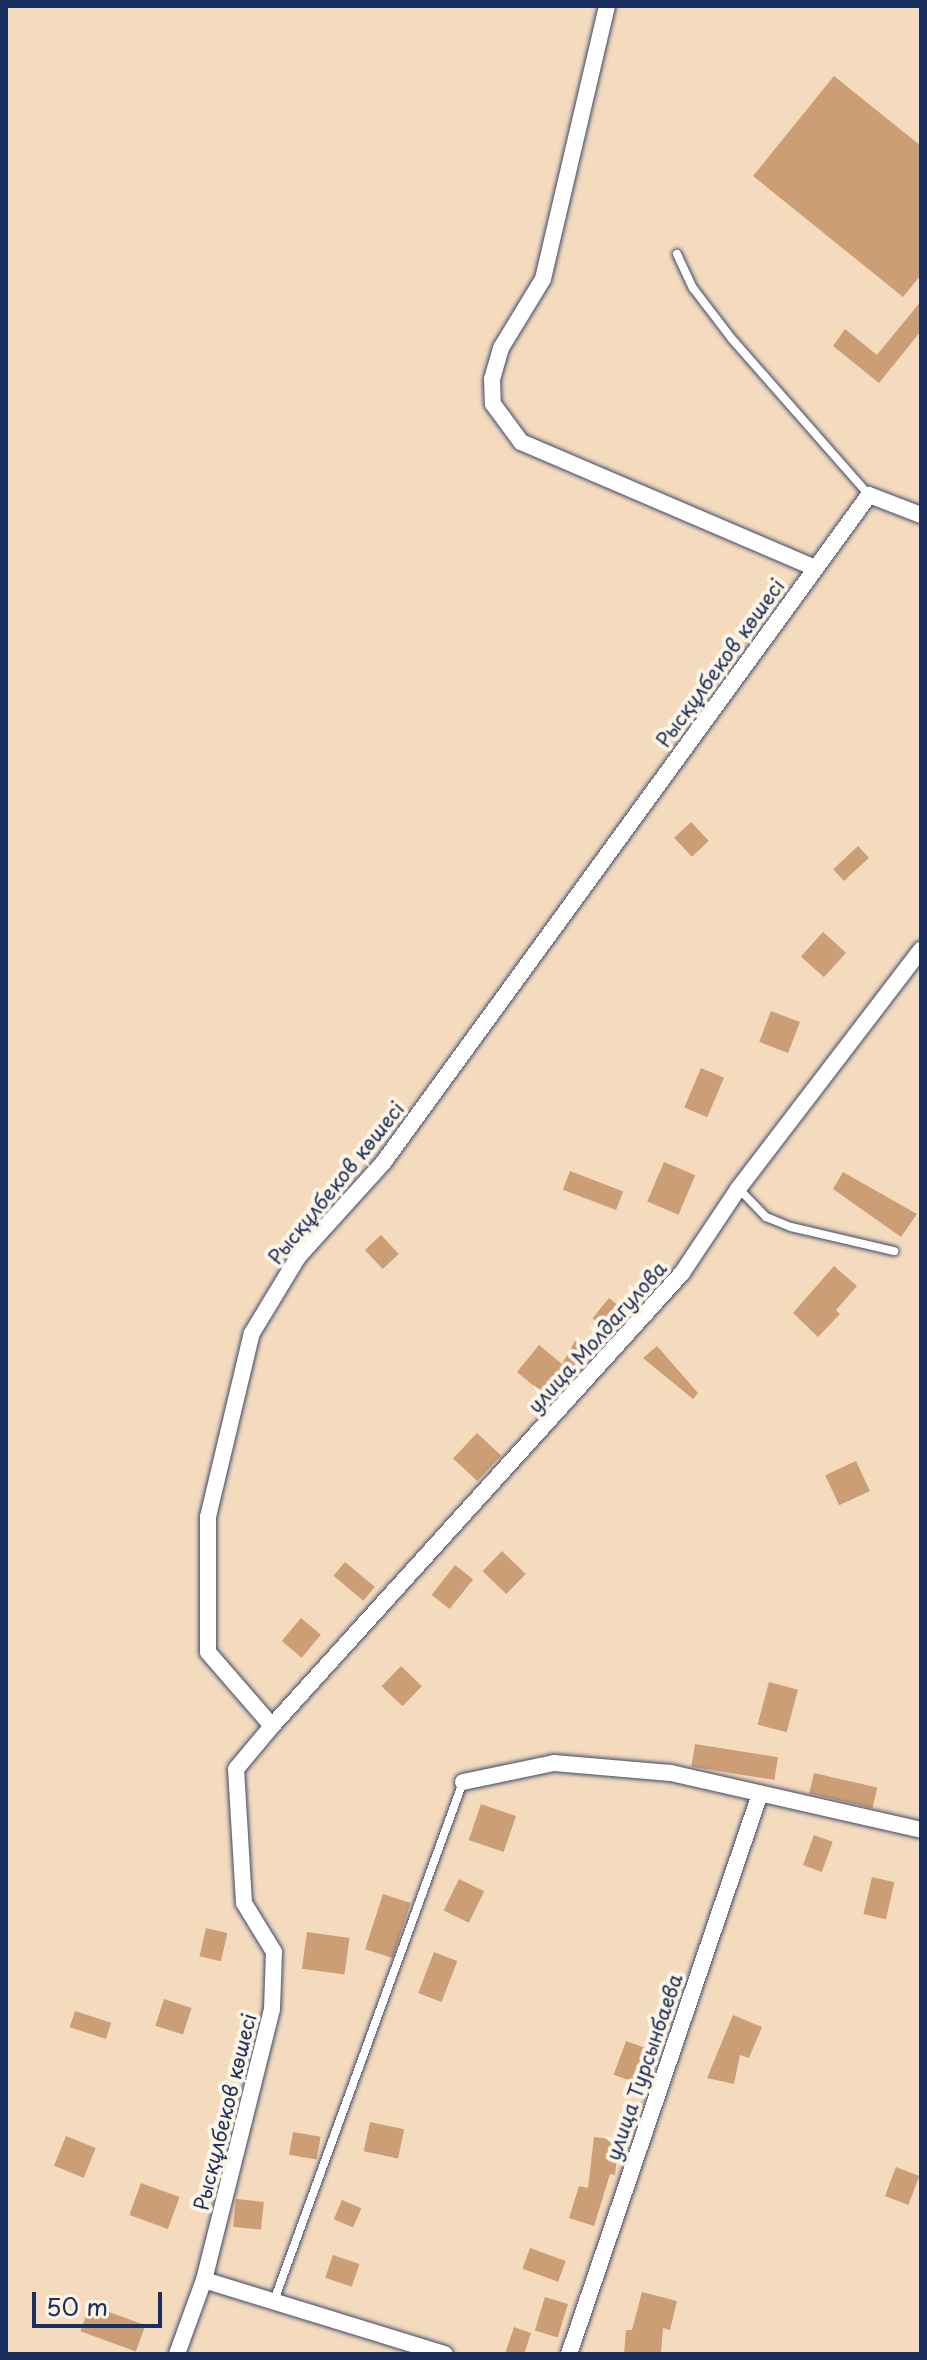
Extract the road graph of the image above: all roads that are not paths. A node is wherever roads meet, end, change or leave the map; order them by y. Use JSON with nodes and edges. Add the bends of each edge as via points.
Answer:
{"nodes":[{"id":1,"x":607,"y":6,"type":"edge"},
{"id":2,"x":677,"y":254,"type":"dead end"},
{"id":3,"x":869,"y":495,"type":"junction"},
{"id":4,"x":921,"y":515,"type":"edge"},
{"id":5,"x":815,"y":568,"type":"junction"},
{"id":6,"x":921,"y":950,"type":"edge"},
{"id":7,"x":738,"y":1189,"type":"junction"},
{"id":8,"x":894,"y":1251,"type":"dead end"},
{"id":9,"x":272,"y":1726,"type":"junction"},
{"id":10,"x":463,"y":1782,"type":"joint"},
{"id":11,"x":760,"y":1794,"type":"junction"},
{"id":12,"x":921,"y":1830,"type":"edge"},
{"id":13,"x":204,"y":2280,"type":"junction"},
{"id":14,"x":275,"y":2298,"type":"junction"},
{"id":15,"x":177,"y":2354,"type":"edge"},
{"id":16,"x":445,"y":2354,"type":"edge"},
{"id":17,"x":569,"y":2354,"type":"edge"}],
"edges":[{"from":1,"to":5,"type":"street","via":[[543,279],[501,348],[492,379],[493,404],[521,442]]},
{"from":2,"to":3,"type":"lane","via":[[693,288],[732,339]]},
{"from":3,"to":4,"type":"street"},
{"from":3,"to":5,"type":"street","name":"Рысқұлбеков көшесі"},
{"from":5,"to":9,"type":"street","name":"Рысқұлбеков көшесі","via":[[383,1163],[298,1257],[252,1333],[208,1517],[208,1652]]},
{"from":6,"to":7,"type":"street","name":"улица Молдагулова"},
{"from":7,"to":8,"type":"lane","via":[[766,1217],[791,1227]]},
{"from":7,"to":9,"type":"street","name":"улица Молдагулова","via":[[682,1273]]},
{"from":9,"to":13,"type":"street","name":"Рысқұлбеков көшесі","via":[[236,1769],[244,1903],[274,1952],[272,2009]]},
{"from":10,"to":11,"type":"street","via":[[554,1763],[671,1773]]},
{"from":10,"to":14,"type":"lane"},
{"from":11,"to":12,"type":"street"},
{"from":11,"to":17,"type":"street","name":"улица Турсынбаева"},
{"from":13,"to":14,"type":"street"},
{"from":13,"to":15,"type":"street","name":"Рысқұлбеков көшесі"},
{"from":14,"to":16,"type":"street"}]}
